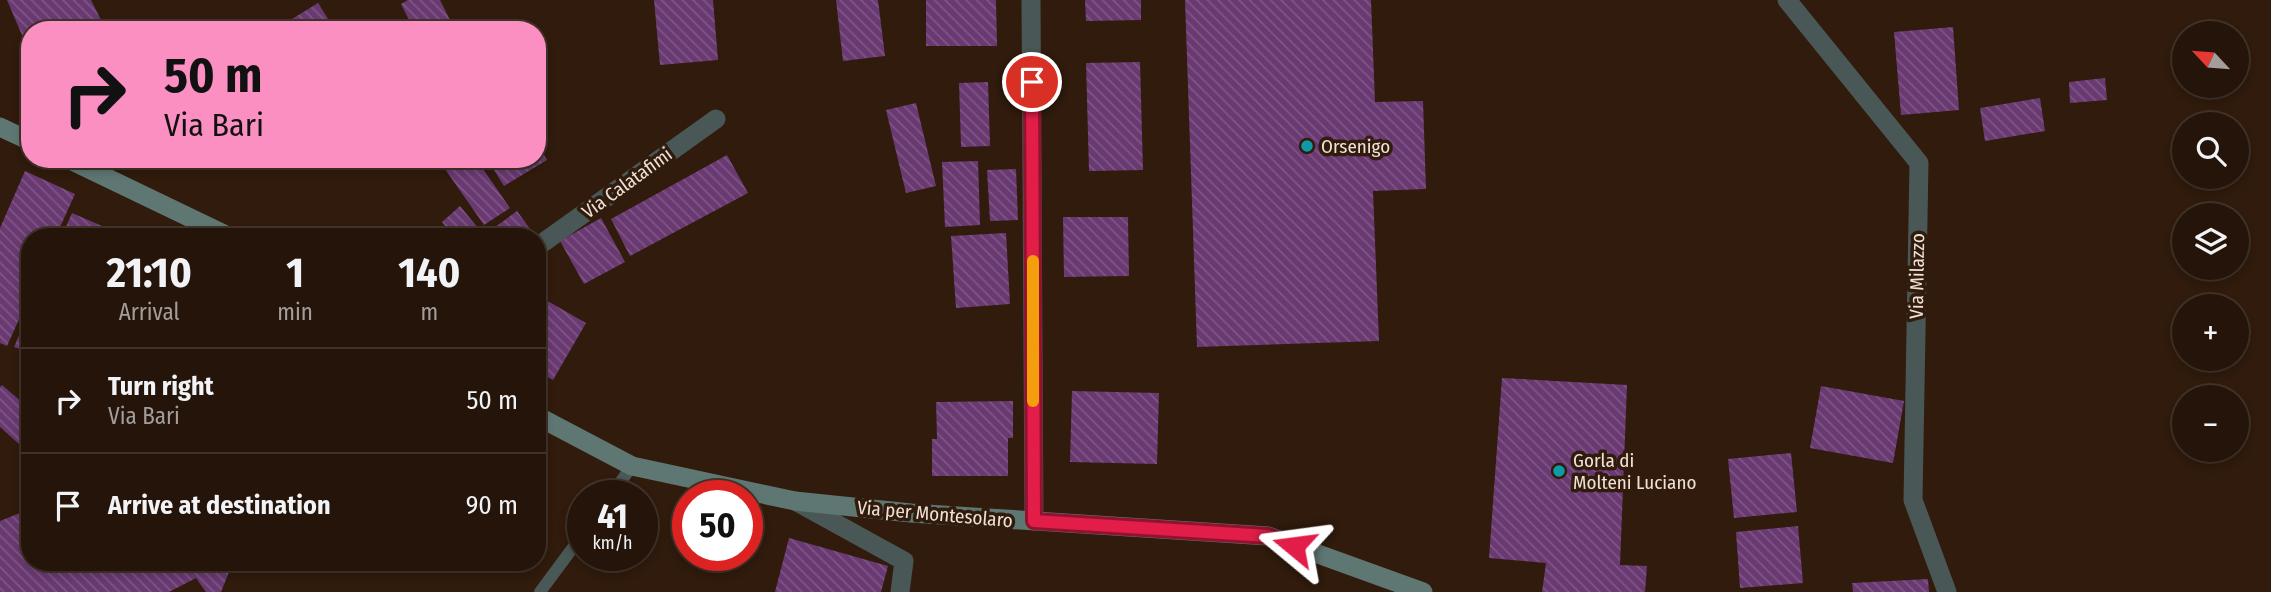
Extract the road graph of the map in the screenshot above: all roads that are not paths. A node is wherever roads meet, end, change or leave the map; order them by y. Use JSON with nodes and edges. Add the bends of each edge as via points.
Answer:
{"nodes":[{"id":1,"x":1031,"y":0,"type":"edge"},
{"id":2,"x":1787,"y":0,"type":"edge"},
{"id":3,"x":716,"y":118,"type":"dead end"},
{"id":4,"x":1,"y":128,"type":"edge"},
{"id":5,"x":21,"y":137,"type":"edge"},
{"id":6,"x":87,"y":168,"type":"edge"},
{"id":7,"x":211,"y":228,"type":"edge"},
{"id":8,"x":546,"y":241,"type":"edge"},
{"id":9,"x":546,"y":421,"type":"edge"},
{"id":10,"x":632,"y":466,"type":"junction"},
{"id":11,"x":622,"y":480,"type":"edge"},
{"id":12,"x":795,"y":501,"type":"junction"},
{"id":13,"x":1034,"y":521,"type":"junction"},
{"id":14,"x":567,"y":556,"type":"edge"},
{"id":15,"x":540,"y":592,"type":"edge"},
{"id":16,"x":900,"y":592,"type":"edge"},
{"id":17,"x":1423,"y":592,"type":"edge"},
{"id":18,"x":1947,"y":592,"type":"edge"}],
"edges":[{"from":1,"to":13,"type":"street"},
{"from":2,"to":18,"type":"street","name":"Via Milazzo","via":[[1919,163],[1913,500]]},
{"from":3,"to":8,"type":"street","name":"Via Calatafimi"},
{"from":4,"to":5,"type":"main road"},
{"from":6,"to":7,"type":"main road"},
{"from":9,"to":10,"type":"main road","name":"Via per Montesolaro"},
{"from":10,"to":11,"type":"lane"},
{"from":10,"to":12,"type":"main road","name":"Via per Montesolaro"},
{"from":12,"to":13,"type":"main road","name":"Via per Montesolaro"},
{"from":12,"to":16,"type":"street","via":[[904,561]]},
{"from":13,"to":17,"type":"main road","name":"Via per Montesolaro","via":[[1268,536]]},
{"from":14,"to":15,"type":"lane"}]}
